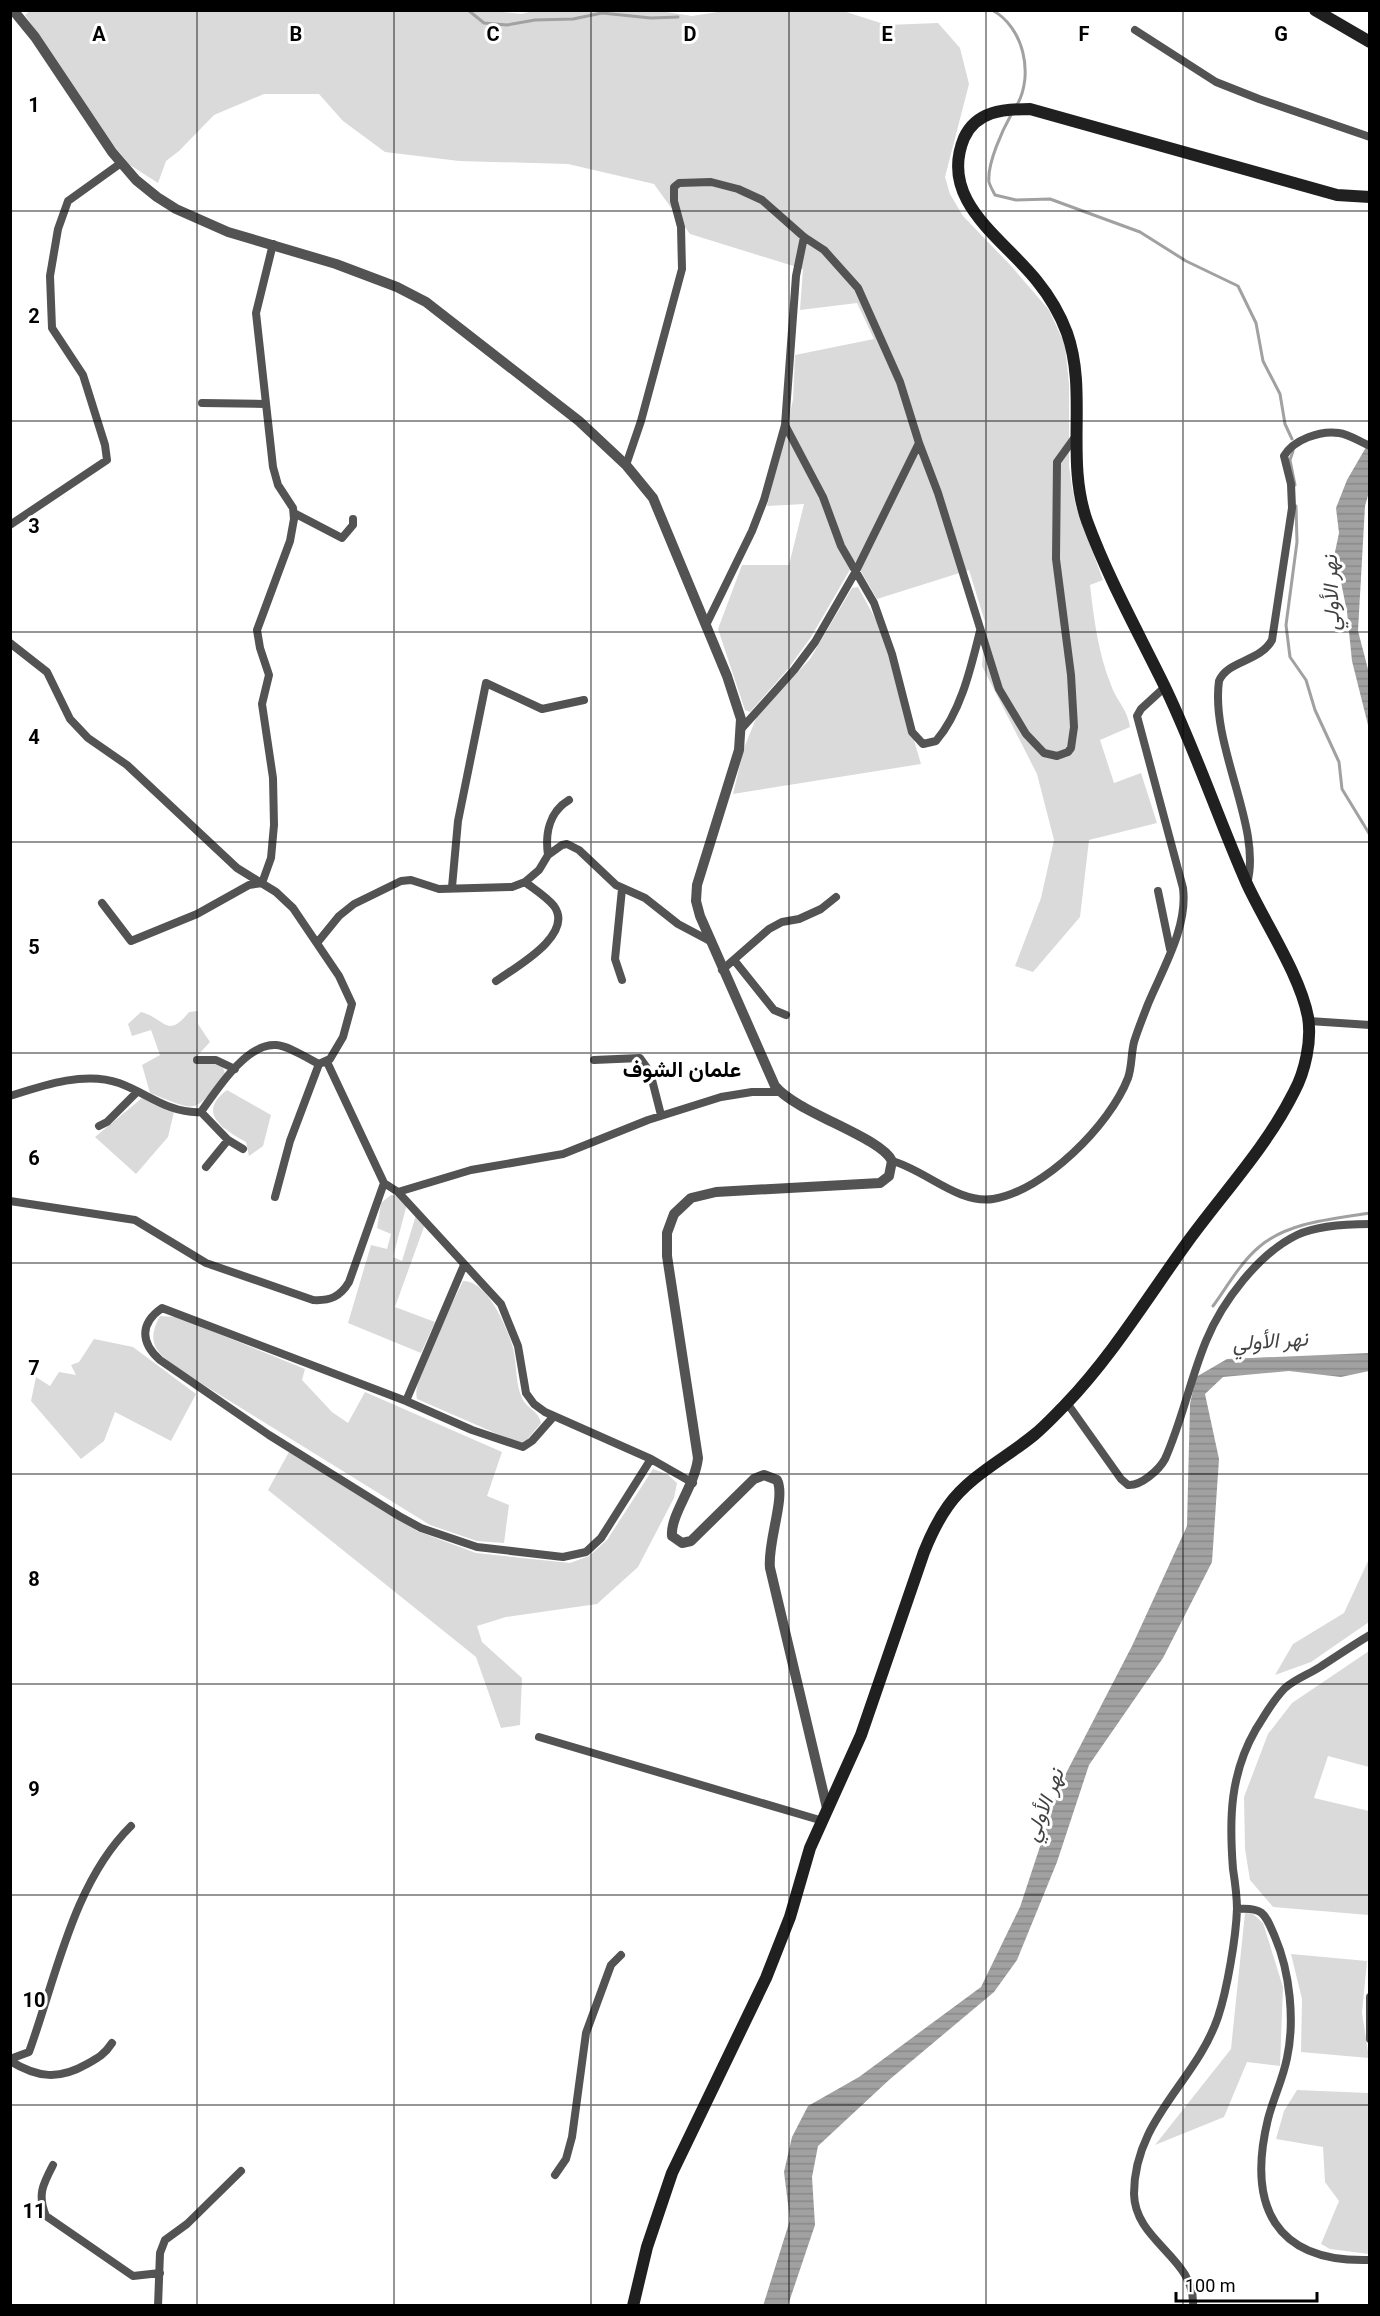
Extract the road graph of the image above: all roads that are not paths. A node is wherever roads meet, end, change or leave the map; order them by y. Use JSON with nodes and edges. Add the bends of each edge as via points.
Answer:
{"nodes":[{"id":1,"x":13,"y":10,"type":"edge"},
{"id":2,"x":1315,"y":10,"type":"edge"},
{"id":3,"x":1135,"y":30,"type":"dead end"},
{"id":4,"x":1370,"y":42,"type":"edge"},
{"id":5,"x":1370,"y":137,"type":"edge"},
{"id":6,"x":121,"y":163,"type":"junction"},
{"id":7,"x":1370,"y":197,"type":"edge"},
{"id":8,"x":804,"y":237,"type":"junction"},
{"id":9,"x":273,"y":244,"type":"junction"},
{"id":10,"x":202,"y":403,"type":"dead end"},
{"id":11,"x":265,"y":404,"type":"junction"},
{"id":12,"x":785,"y":425,"type":"junction"},
{"id":13,"x":1075,"y":437,"type":"junction"},
{"id":14,"x":919,"y":443,"type":"junction"},
{"id":15,"x":1370,"y":446,"type":"edge"},
{"id":16,"x":626,"y":465,"type":"junction"},
{"id":17,"x":294,"y":513,"type":"junction"},
{"id":18,"x":353,"y":519,"type":"dead end"},
{"id":19,"x":10,"y":525,"type":"edge"},
{"id":20,"x":856,"y":571,"type":"junction"},
{"id":21,"x":706,"y":625,"type":"junction"},
{"id":22,"x":981,"y":630,"type":"junction"},
{"id":23,"x":10,"y":643,"type":"edge"},
{"id":24,"x":1165,"y":687,"type":"junction"},
{"id":25,"x":584,"y":700,"type":"dead end"},
{"id":26,"x":742,"y":728,"type":"junction"},
{"id":27,"x":569,"y":800,"type":"dead end"},
{"id":28,"x":548,"y":855,"type":"junction"},
{"id":29,"x":525,"y":882,"type":"junction"},
{"id":30,"x":262,"y":883,"type":"junction"},
{"id":31,"x":1248,"y":884,"type":"junction"},
{"id":32,"x":452,"y":887,"type":"junction"},
{"id":33,"x":622,"y":889,"type":"junction"},
{"id":34,"x":1158,"y":891,"type":"dead end"},
{"id":35,"x":836,"y":897,"type":"dead end"},
{"id":36,"x":102,"y":903,"type":"dead end"},
{"id":37,"x":710,"y":941,"type":"junction"},
{"id":38,"x":317,"y":943,"type":"junction"},
{"id":39,"x":1170,"y":951,"type":"junction"},
{"id":40,"x":734,"y":960,"type":"junction"},
{"id":41,"x":722,"y":970,"type":"junction"},
{"id":42,"x":622,"y":980,"type":"dead end"},
{"id":43,"x":496,"y":981,"type":"dead end"},
{"id":44,"x":786,"y":1015,"type":"dead end"},
{"id":45,"x":1309,"y":1021,"type":"junction"},
{"id":46,"x":1370,"y":1025,"type":"edge"},
{"id":47,"x":197,"y":1060,"type":"dead end"},
{"id":48,"x":594,"y":1060,"type":"dead end"},
{"id":49,"x":323,"y":1063,"type":"junction"},
{"id":50,"x":235,"y":1069,"type":"junction"},
{"id":51,"x":137,"y":1092,"type":"junction"},
{"id":52,"x":780,"y":1092,"type":"junction"},
{"id":53,"x":10,"y":1096,"type":"edge"},
{"id":54,"x":201,"y":1112,"type":"junction"},
{"id":55,"x":661,"y":1115,"type":"junction"},
{"id":56,"x":99,"y":1126,"type":"dead end"},
{"id":57,"x":228,"y":1140,"type":"junction"},
{"id":58,"x":243,"y":1149,"type":"dead end"},
{"id":59,"x":892,"y":1161,"type":"junction"},
{"id":60,"x":206,"y":1167,"type":"dead end"},
{"id":61,"x":384,"y":1183,"type":"junction"},
{"id":62,"x":398,"y":1192,"type":"junction"},
{"id":63,"x":275,"y":1197,"type":"dead end"},
{"id":64,"x":10,"y":1201,"type":"edge"},
{"id":65,"x":1370,"y":1224,"type":"edge"},
{"id":66,"x":464,"y":1265,"type":"junction"},
{"id":67,"x":406,"y":1401,"type":"junction"},
{"id":68,"x":1067,"y":1403,"type":"junction"},
{"id":69,"x":554,"y":1416,"type":"junction"},
{"id":70,"x":651,"y":1459,"type":"junction"},
{"id":71,"x":693,"y":1483,"type":"junction"},
{"id":72,"x":1370,"y":1635,"type":"edge"},
{"id":73,"x":539,"y":1737,"type":"dead end"},
{"id":74,"x":827,"y":1808,"type":"junction"},
{"id":75,"x":823,"y":1821,"type":"junction"},
{"id":76,"x":131,"y":1826,"type":"dead end"},
{"id":77,"x":1237,"y":1909,"type":"junction"},
{"id":78,"x":621,"y":1955,"type":"dead end"},
{"id":79,"x":1370,"y":1997,"type":"edge"},
{"id":80,"x":1370,"y":2039,"type":"edge"},
{"id":81,"x":112,"y":2043,"type":"dead end"},
{"id":82,"x":10,"y":2060,"type":"edge"},
{"id":83,"x":53,"y":2165,"type":"dead end"},
{"id":84,"x":241,"y":2171,"type":"dead end"},
{"id":85,"x":555,"y":2175,"type":"dead end"},
{"id":86,"x":1370,"y":2260,"type":"edge"},
{"id":87,"x":160,"y":2273,"type":"junction"},
{"id":88,"x":158,"y":2306,"type":"edge"},
{"id":89,"x":633,"y":2306,"type":"edge"},
{"id":90,"x":1193,"y":2306,"type":"edge"}],
"edges":[{"from":1,"to":6,"type":"street"},
{"from":2,"to":4,"type":"main road"},
{"from":3,"to":5,"type":"street","via":[[1216,82]]},
{"from":6,"to":9,"type":"street","via":[[141,185],[176,209],[228,232]]},
{"from":6,"to":19,"type":"street","via":[[68,201],[58,229],[50,276],[52,328],[83,375],[107,460]]},
{"from":7,"to":13,"type":"main road","via":[[1337,195],[1036,110],[1014,109],[979,116],[966,134],[957,165],[958,183],[971,208],[1035,277],[1061,316],[1074,369]]},
{"from":8,"to":12,"type":"street","via":[[796,276]]},
{"from":8,"to":14,"type":"street","via":[[824,250],[858,288],[900,382]]},
{"from":8,"to":16,"type":"street","via":[[762,200],[738,189],[711,182],[679,183],[674,187],[681,227],[682,269]]},
{"from":9,"to":11,"type":"street","via":[[256,313]]},
{"from":9,"to":16,"type":"street","via":[[376,279],[426,302],[579,421]]},
{"from":10,"to":11,"type":"street"},
{"from":11,"to":17,"type":"street","via":[[274,474]]},
{"from":12,"to":20,"type":"street","via":[[824,497],[841,546]]},
{"from":12,"to":21,"type":"street","via":[[752,531]]},
{"from":13,"to":22,"type":"street","via":[[1057,462],[1056,559],[1073,702],[1068,752],[1057,756],[1044,753],[1015,720],[999,689]]},
{"from":13,"to":24,"type":"main road","via":[[1077,479],[1088,523],[1125,610]]},
{"from":14,"to":20,"type":"street"},
{"from":14,"to":22,"type":"street"},
{"from":15,"to":31,"type":"street","via":[[1338,433],[1320,433],[1292,446],[1284,456],[1292,508],[1272,640],[1258,655],[1226,671],[1219,681],[1222,732],[1251,857]]},
{"from":16,"to":21,"type":"street","via":[[653,498]]},
{"from":17,"to":18,"type":"street","via":[[342,538]]},
{"from":17,"to":30,"type":"street","via":[[290,541],[257,630],[269,675],[262,704],[273,778],[274,825],[269,868]]},
{"from":20,"to":22,"type":"street","via":[[884,627],[912,732],[922,744],[936,741],[946,726],[967,679]]},
{"from":20,"to":26,"type":"street","via":[[804,658]]},
{"from":21,"to":26,"type":"street","via":[[734,693]]},
{"from":23,"to":30,"type":"street","via":[[47,672],[70,719],[88,738],[127,765],[237,868]]},
{"from":24,"to":31,"type":"main road"},
{"from":24,"to":39,"type":"street","via":[[1137,716],[1183,888],[1182,918]]},
{"from":25,"to":32,"type":"street","via":[[542,709],[486,683],[458,821]]},
{"from":26,"to":37,"type":"street","via":[[735,765],[697,885],[697,908]]},
{"from":27,"to":28,"type":"street","via":[[553,814],[546,842]]},
{"from":28,"to":29,"type":"street"},
{"from":28,"to":33,"type":"street","via":[[562,845],[573,846]]},
{"from":29,"to":32,"type":"street","via":[[502,889]]},
{"from":29,"to":43,"type":"street","via":[[553,905],[557,922],[550,940]]},
{"from":30,"to":36,"type":"street","via":[[249,885],[197,914],[131,941]]},
{"from":30,"to":38,"type":"street","via":[[288,902]]},
{"from":31,"to":45,"type":"main road"},
{"from":32,"to":38,"type":"street","via":[[439,889],[411,880],[401,881],[354,904]]},
{"from":33,"to":37,"type":"street","via":[[645,898],[678,924]]},
{"from":33,"to":42,"type":"street","via":[[615,959]]},
{"from":34,"to":39,"type":"street"},
{"from":35,"to":40,"type":"street","via":[[821,909],[769,929]]},
{"from":37,"to":41,"type":"street"},
{"from":38,"to":49,"type":"street","via":[[345,987],[352,1008],[343,1037]]},
{"from":39,"to":59,"type":"street","via":[[1138,1030],[1124,1087],[1081,1146],[1049,1174],[1003,1196],[982,1199],[960,1194]]},
{"from":40,"to":41,"type":"street"},
{"from":40,"to":44,"type":"street","via":[[774,1010]]},
{"from":41,"to":52,"type":"street","via":[[765,1069]]},
{"from":45,"to":46,"type":"street"},
{"from":45,"to":68,"type":"main road","via":[[1297,1088],[1264,1143],[1111,1350]]},
{"from":47,"to":50,"type":"street","via":[[216,1060]]},
{"from":48,"to":55,"type":"street","via":[[640,1059],[650,1072]]},
{"from":49,"to":50,"type":"street","via":[[270,1045]]},
{"from":49,"to":61,"type":"street"},
{"from":49,"to":63,"type":"street","via":[[290,1141]]},
{"from":50,"to":54,"type":"street"},
{"from":51,"to":53,"type":"street","via":[[120,1083],[92,1077]]},
{"from":51,"to":54,"type":"street","via":[[188,1113]]},
{"from":51,"to":56,"type":"street"},
{"from":52,"to":55,"type":"street","via":[[733,1095]]},
{"from":52,"to":59,"type":"street","via":[[881,1149]]},
{"from":54,"to":57,"type":"street"},
{"from":55,"to":62,"type":"street","via":[[563,1154],[471,1170]]},
{"from":57,"to":58,"type":"street"},
{"from":57,"to":60,"type":"street"},
{"from":59,"to":71,"type":"street","via":[[889,1176],[880,1183],[716,1192],[691,1198],[674,1214],[668,1226],[666,1248],[697,1450]]},
{"from":61,"to":62,"type":"street"},
{"from":61,"to":64,"type":"street","via":[[349,1282],[340,1295],[323,1301],[206,1263],[135,1220]]},
{"from":62,"to":66,"type":"street"},
{"from":65,"to":68,"type":"street","via":[[1304,1233],[1283,1244],[1260,1264],[1209,1334],[1166,1459],[1134,1485],[1121,1479]]},
{"from":66,"to":67,"type":"street"},
{"from":66,"to":69,"type":"street","via":[[506,1313],[518,1346],[529,1399]]},
{"from":67,"to":69,"type":"street","via":[[523,1447]]},
{"from":67,"to":70,"type":"street","via":[[162,1308],[145,1333],[147,1348],[160,1360],[269,1434],[421,1528],[477,1547],[563,1557],[586,1552],[601,1538]]},
{"from":68,"to":74,"type":"main road","via":[[948,1505],[924,1552],[861,1734]]},
{"from":69,"to":70,"type":"street"},
{"from":70,"to":71,"type":"street"},
{"from":71,"to":74,"type":"street","via":[[672,1530],[675,1539],[682,1543],[695,1538],[759,1476],[774,1477],[779,1484],[770,1568]]},
{"from":72,"to":77,"type":"street","via":[[1286,1688],[1243,1753],[1231,1800]]},
{"from":73,"to":75,"type":"street"},
{"from":74,"to":75,"type":"main road"},
{"from":75,"to":89,"type":"main road","via":[[810,1848],[790,1917],[766,1978],[672,2173],[647,2247]]},
{"from":76,"to":82,"type":"street","via":[[92,1880],[51,1982],[29,2052]]},
{"from":77,"to":86,"type":"street","via":[[1251,1908],[1264,1914],[1278,1945],[1288,1985],[1287,2058],[1268,2121],[1263,2157],[1261,2186],[1268,2214],[1285,2237],[1301,2248],[1348,2260]]},
{"from":77,"to":90,"type":"street","via":[[1219,2013],[1194,2065],[1158,2114],[1140,2148],[1135,2179],[1135,2209],[1140,2220],[1188,2278],[1194,2293]]},
{"from":78,"to":85,"type":"street","via":[[611,1965],[586,2033],[572,2137],[566,2158]]},
{"from":79,"to":80,"type":"street"},
{"from":81,"to":82,"type":"street","via":[[106,2053],[68,2074],[34,2072]]},
{"from":83,"to":87,"type":"street","via":[[41,2188],[40,2202],[46,2216],[133,2276]]},
{"from":84,"to":87,"type":"street","via":[[165,2240]]},
{"from":87,"to":88,"type":"street"}]}
